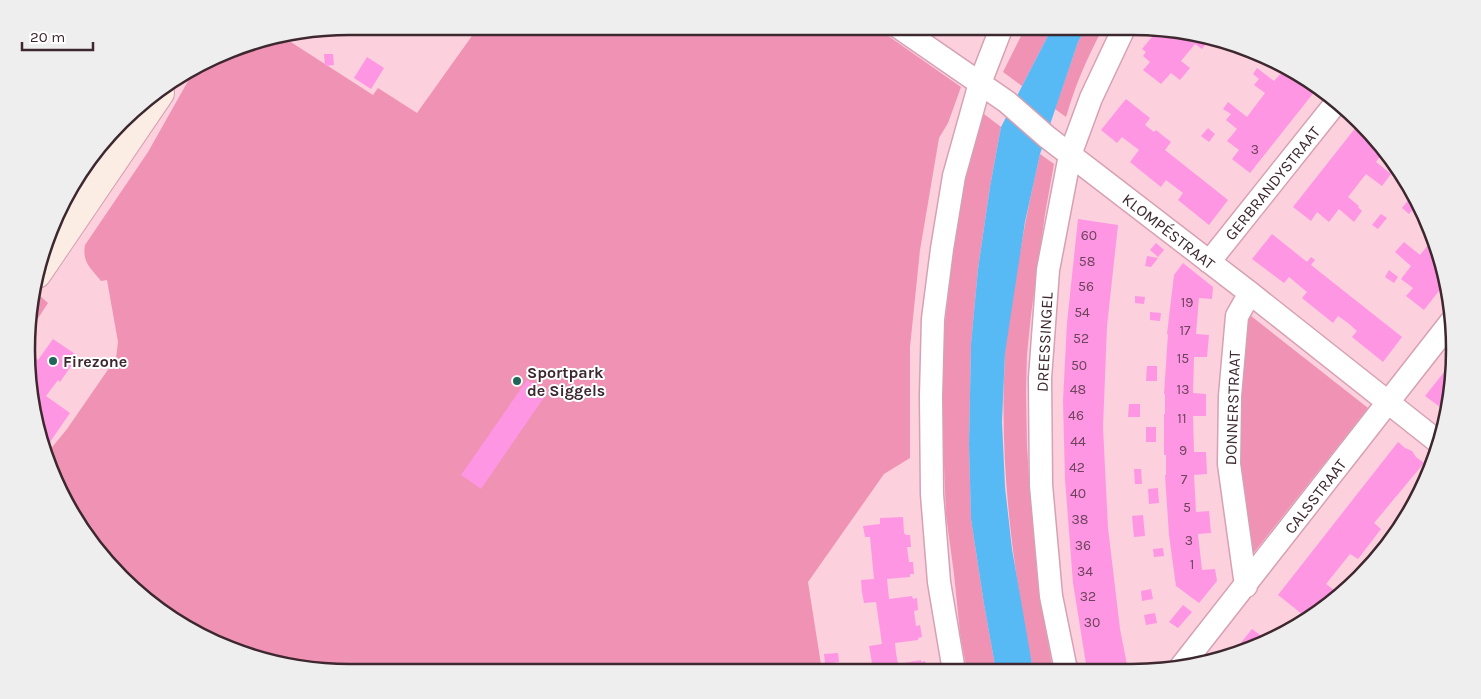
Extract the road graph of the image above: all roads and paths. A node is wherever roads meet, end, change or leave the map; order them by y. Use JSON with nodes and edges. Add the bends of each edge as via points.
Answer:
{"nodes":[{"id":1,"x":910,"y":35,"type":"edge"},
{"id":2,"x":999,"y":35,"type":"edge"},
{"id":3,"x":1121,"y":35,"type":"edge"},
{"id":4,"x":980,"y":83,"type":"junction"},
{"id":5,"x":152,"y":105,"type":"edge"},
{"id":6,"x":1332,"y":107,"type":"edge"},
{"id":7,"x":1070,"y":155,"type":"junction"},
{"id":8,"x":50,"y":255,"type":"edge"},
{"id":9,"x":1209,"y":262,"type":"junction"},
{"id":10,"x":1250,"y":293,"type":"junction"},
{"id":11,"x":1445,"y":330,"type":"edge"},
{"id":12,"x":1388,"y":401,"type":"junction"},
{"id":13,"x":1433,"y":438,"type":"edge"},
{"id":14,"x":1246,"y":586,"type":"junction"},
{"id":15,"x":1187,"y":659,"type":"edge"},
{"id":16,"x":953,"y":664,"type":"edge"},
{"id":17,"x":1065,"y":664,"type":"edge"}],
"edges":[{"from":1,"to":4,"type":"street","name":"KLOMPÉSTRAAT"},
{"from":2,"to":4,"type":"street"},
{"from":3,"to":7,"type":"street","name":"DREESSINGEL","via":[[1091,98]]},
{"from":4,"to":7,"type":"street","name":"KLOMPÉSTRAAT"},
{"from":4,"to":16,"type":"street","via":[[954,176],[933,319],[932,494],[939,582]]},
{"from":5,"to":8,"type":"main road"},
{"from":6,"to":9,"type":"street","name":"GERBRANDYSTRAAT"},
{"from":7,"to":9,"type":"street","name":"KLOMPÉSTRAAT"},
{"from":7,"to":17,"type":"street","name":"DREESSINGEL","via":[[1048,270],[1040,378],[1043,513],[1051,596]]},
{"from":9,"to":10,"type":"street","name":"KLOMPÉSTRAAT"},
{"from":10,"to":12,"type":"street","name":"KLOMPÉSTRAAT"},
{"from":10,"to":14,"type":"street","name":"DONNERSTRAAT","via":[[1237,316],[1230,396],[1229,464]]},
{"from":11,"to":12,"type":"street","name":"CALSSTRAAT"},
{"from":12,"to":13,"type":"street","name":"KLOMPÉSTRAAT"},
{"from":12,"to":14,"type":"street","name":"CALSSTRAAT"},
{"from":14,"to":15,"type":"street","name":"CALSSTRAAT"}]}
